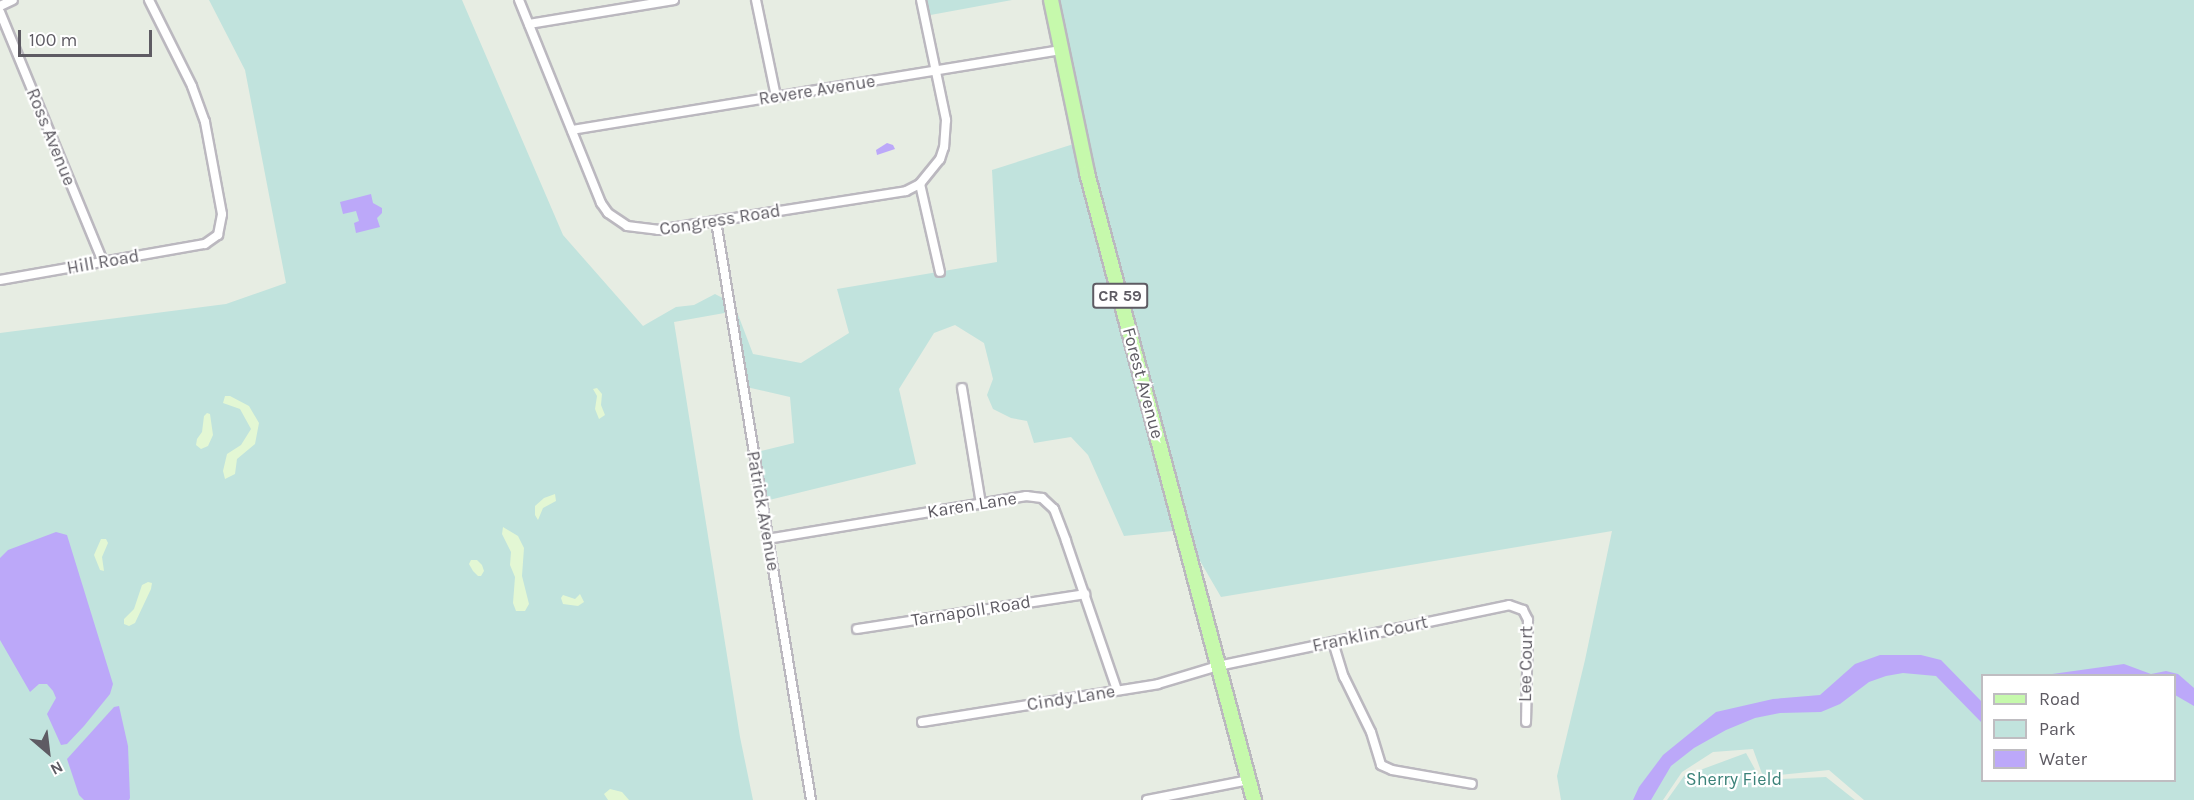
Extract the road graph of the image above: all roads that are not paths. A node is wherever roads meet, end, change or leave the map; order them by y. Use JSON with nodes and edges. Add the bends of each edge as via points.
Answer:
{"nodes":[{"id":1,"x":13,"y":0,"type":"edge"},
{"id":2,"x":149,"y":0,"type":"edge"},
{"id":3,"x":519,"y":0,"type":"edge"},
{"id":4,"x":674,"y":0,"type":"edge"},
{"id":5,"x":756,"y":0,"type":"edge"},
{"id":6,"x":921,"y":0,"type":"edge"},
{"id":7,"x":1052,"y":0,"type":"edge"},
{"id":8,"x":0,"y":6,"type":"edge"},
{"id":9,"x":0,"y":12,"type":"edge"},
{"id":10,"x":529,"y":24,"type":"junction"},
{"id":11,"x":1061,"y":50,"type":"junction"},
{"id":12,"x":936,"y":70,"type":"junction"},
{"id":13,"x":776,"y":97,"type":"junction"},
{"id":14,"x":572,"y":130,"type":"junction"},
{"id":15,"x":920,"y":184,"type":"junction"},
{"id":16,"x":716,"y":221,"type":"junction"},
{"id":17,"x":103,"y":262,"type":"junction"},
{"id":18,"x":940,"y":272,"type":"dead end"},
{"id":19,"x":0,"y":280,"type":"edge"},
{"id":20,"x":962,"y":388,"type":"dead end"},
{"id":21,"x":981,"y":504,"type":"junction"},
{"id":22,"x":767,"y":539,"type":"junction"},
{"id":23,"x":1085,"y":594,"type":"junction"},
{"id":24,"x":1521,"y":608,"type":"joint"},
{"id":25,"x":857,"y":629,"type":"dead end"},
{"id":26,"x":1333,"y":642,"type":"junction"},
{"id":27,"x":1218,"y":666,"type":"junction"},
{"id":28,"x":1117,"y":690,"type":"junction"},
{"id":29,"x":922,"y":722,"type":"dead end"},
{"id":30,"x":1526,"y":722,"type":"dead end"},
{"id":31,"x":1249,"y":780,"type":"junction"},
{"id":32,"x":1472,"y":784,"type":"dead end"},
{"id":33,"x":810,"y":800,"type":"edge"},
{"id":34,"x":1147,"y":800,"type":"edge"},
{"id":35,"x":1254,"y":800,"type":"edge"}],
"edges":[{"from":1,"to":8,"type":"street"},
{"from":2,"to":17,"type":"street","name":"Hill Road","via":[[205,122],[223,221],[218,235],[205,244]]},
{"from":3,"to":10,"type":"street","name":"Congress Road"},
{"from":4,"to":10,"type":"street"},
{"from":5,"to":13,"type":"street"},
{"from":6,"to":12,"type":"street"},
{"from":7,"to":11,"type":"main road","name":"Forest Avenue","number":"CR 59"},
{"from":9,"to":17,"type":"street","name":"Ross Avenue"},
{"from":10,"to":14,"type":"street","name":"Congress Road"},
{"from":11,"to":12,"type":"street","name":"Revere Avenue"},
{"from":11,"to":27,"type":"main road","name":"Forest Avenue","number":"CR 59","via":[[1087,173]]},
{"from":12,"to":13,"type":"street","name":"Revere Avenue"},
{"from":12,"to":15,"type":"street","via":[[946,133],[940,159]]},
{"from":13,"to":14,"type":"street","name":"Revere Avenue"},
{"from":14,"to":16,"type":"street","name":"Congress Road","via":[[601,203],[617,221],[647,231]]},
{"from":15,"to":16,"type":"street","name":"Congress Road","via":[[906,191]]},
{"from":15,"to":18,"type":"street"},
{"from":16,"to":22,"type":"street","name":"Patrick Avenue"},
{"from":17,"to":19,"type":"street","name":"Hill Road"},
{"from":20,"to":21,"type":"street"},
{"from":21,"to":22,"type":"street","name":"Karen Lane"},
{"from":21,"to":23,"type":"street","name":"Karen Lane","via":[[1026,496],[1049,503]]},
{"from":22,"to":33,"type":"street","name":"Patrick Avenue"},
{"from":23,"to":25,"type":"street","name":"Tarnapoll Road"},
{"from":23,"to":28,"type":"street","name":"Karen Lane"},
{"from":24,"to":26,"type":"street","name":"Franklin Court","via":[[1509,605]]},
{"from":24,"to":30,"type":"street","name":"Lee Court","via":[[1528,620]]},
{"from":26,"to":27,"type":"street","name":"Franklin Court"},
{"from":26,"to":32,"type":"street","via":[[1381,765]]},
{"from":27,"to":28,"type":"street","name":"Cindy Lane","via":[[1158,684]]},
{"from":27,"to":31,"type":"main road","number":"CR 59"},
{"from":28,"to":29,"type":"street","name":"Cindy Lane"},
{"from":31,"to":34,"type":"street"},
{"from":31,"to":35,"type":"main road","number":"CR 59"}]}
